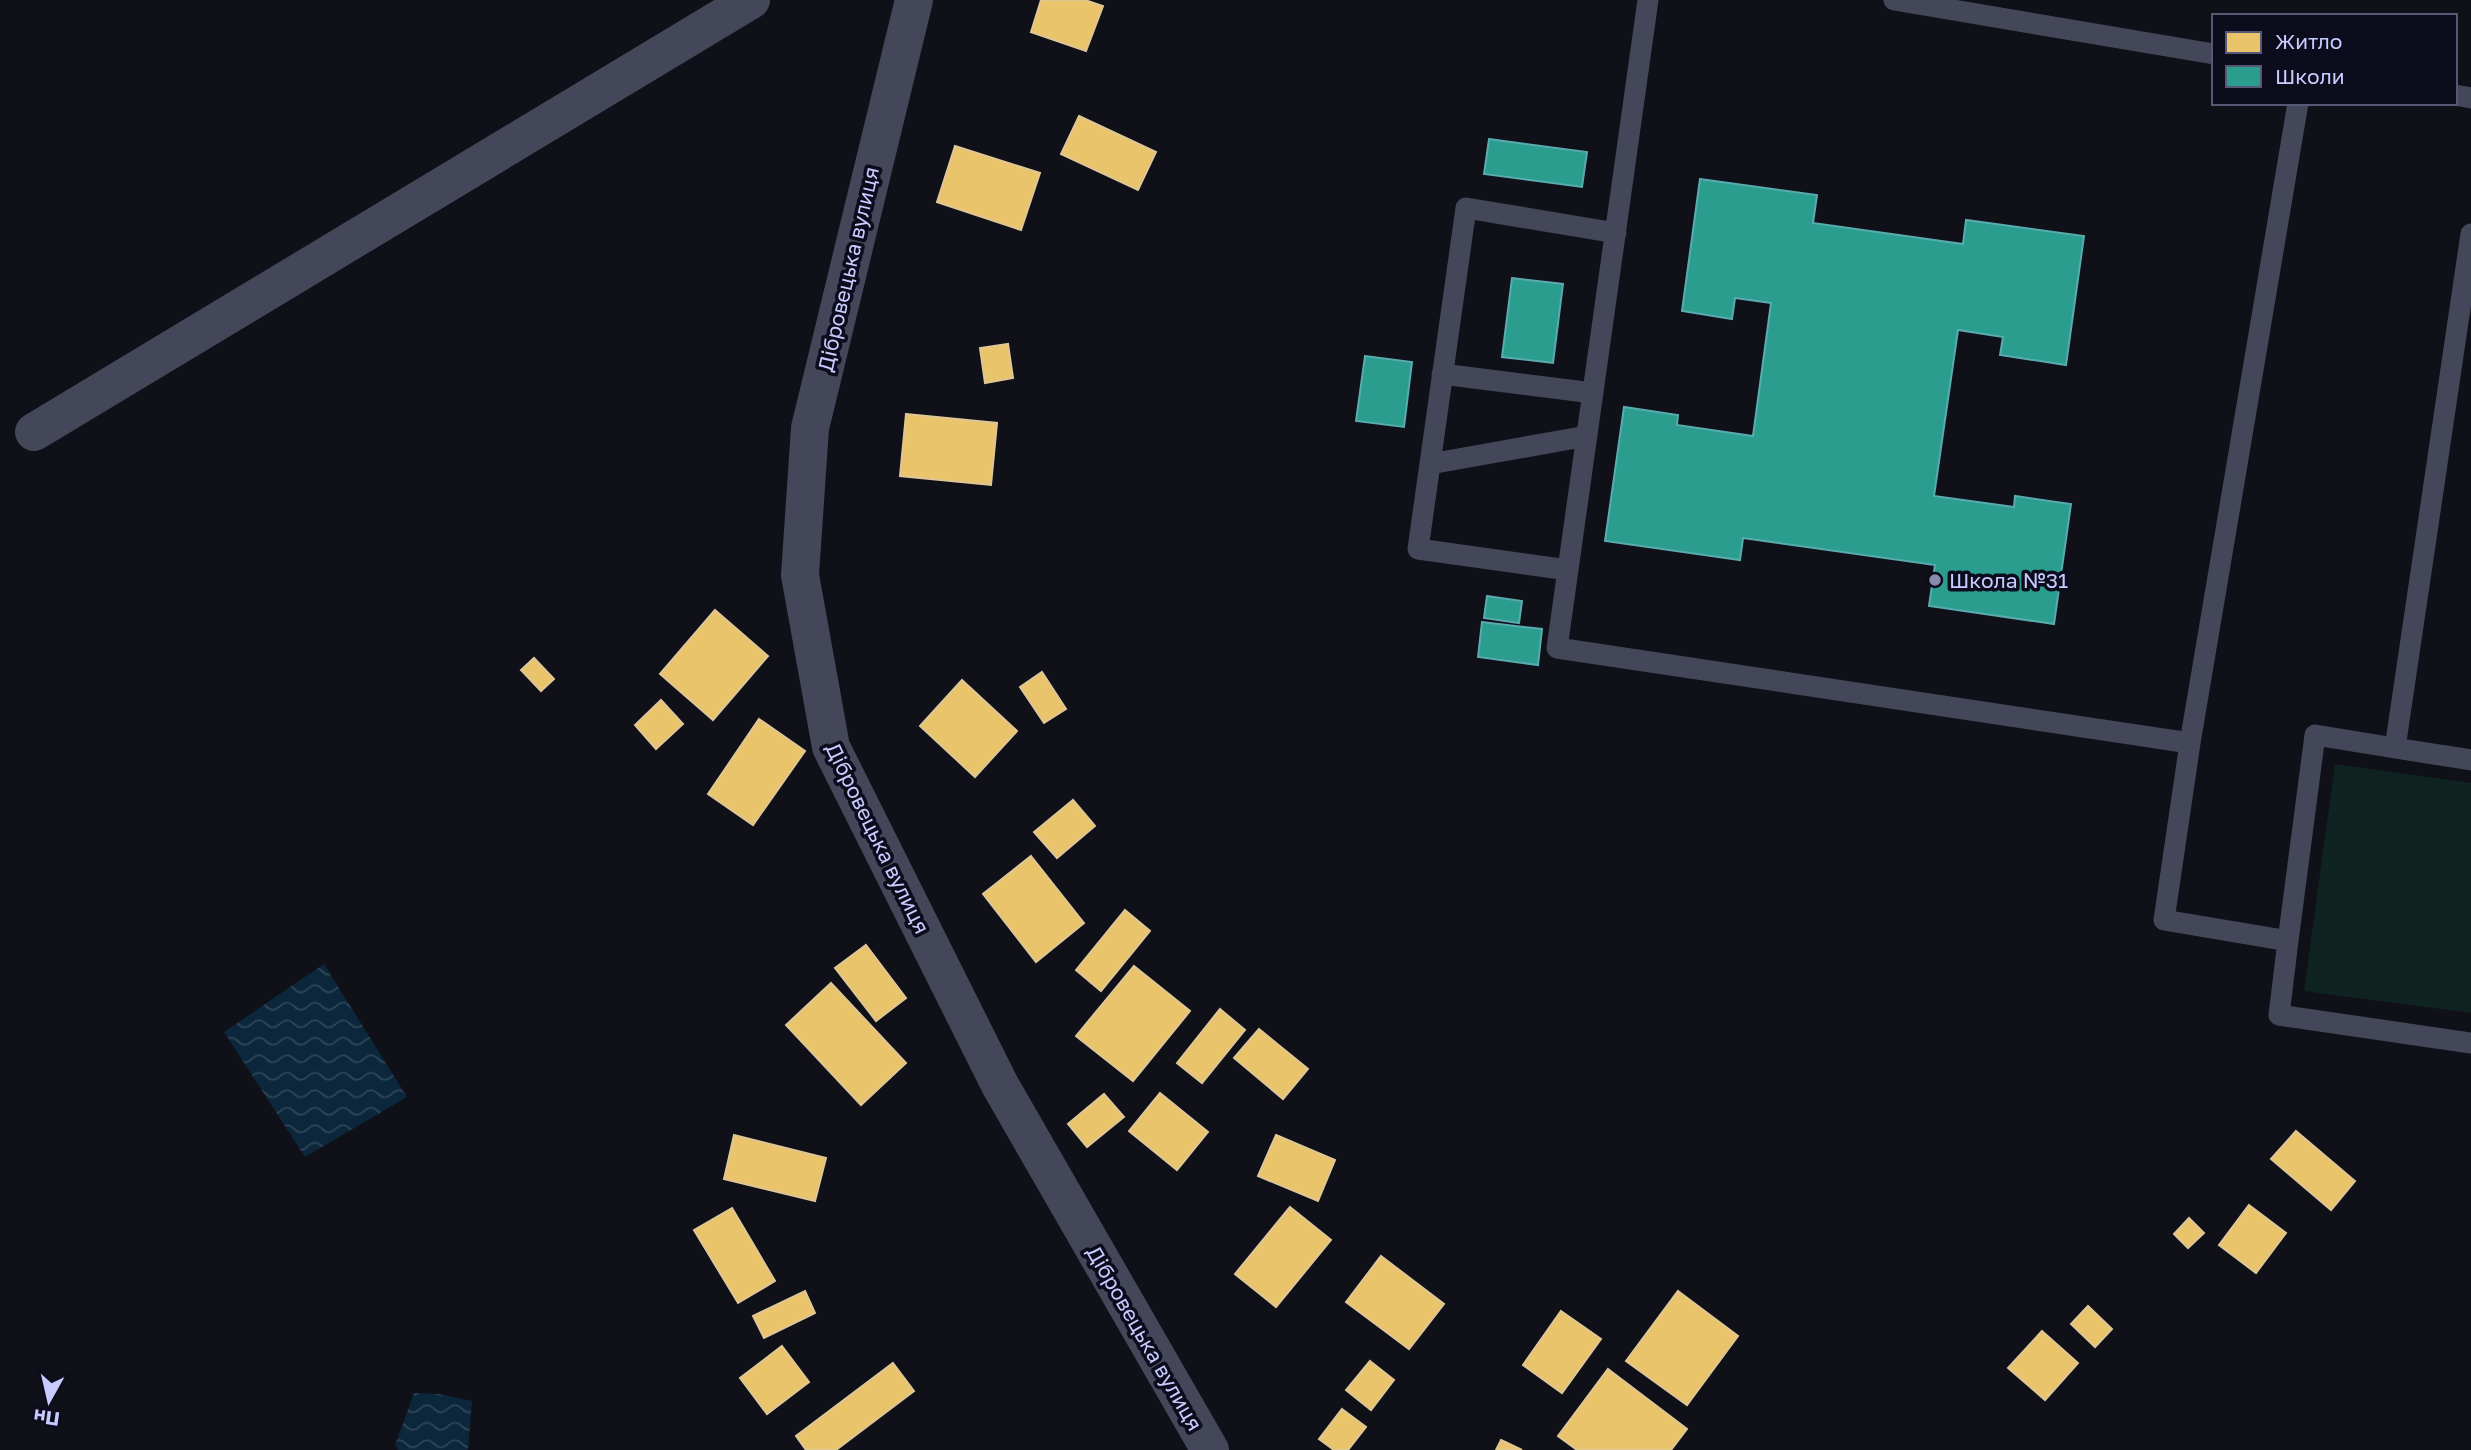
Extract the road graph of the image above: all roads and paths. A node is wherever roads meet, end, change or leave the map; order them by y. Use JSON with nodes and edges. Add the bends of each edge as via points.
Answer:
{"nodes":[{"id":1,"x":751,"y":0,"type":"edge"},
{"id":2,"x":914,"y":0,"type":"edge"},
{"id":3,"x":1648,"y":0,"type":"edge"},
{"id":4,"x":1894,"y":0,"type":"edge"},
{"id":5,"x":2212,"y":54,"type":"edge"},
{"id":6,"x":2298,"y":105,"type":"edge"},
{"id":7,"x":1616,"y":233,"type":"junction"},
{"id":8,"x":2471,"y":234,"type":"edge"},
{"id":9,"x":1442,"y":374,"type":"junction"},
{"id":10,"x":1593,"y":393,"type":"junction"},
{"id":11,"x":34,"y":432,"type":"dead end"},
{"id":12,"x":1587,"y":436,"type":"junction"},
{"id":13,"x":1430,"y":464,"type":"junction"},
{"id":14,"x":1568,"y":570,"type":"junction"},
{"id":15,"x":2190,"y":743,"type":"junction"},
{"id":16,"x":2395,"y":748,"type":"junction"},
{"id":17,"x":2471,"y":760,"type":"edge"},
{"id":18,"x":2288,"y":941,"type":"junction"},
{"id":19,"x":2471,"y":1043,"type":"edge"},
{"id":20,"x":1210,"y":1450,"type":"edge"}],
"edges":[{"from":1,"to":11,"type":"street"},
{"from":2,"to":20,"type":"street","name":"Дібровецька вулиця","via":[[810,428],[800,575],[831,747],[1000,1086]]},
{"from":3,"to":7,"type":"lane"},
{"from":4,"to":5,"type":"lane"},
{"from":6,"to":15,"type":"lane"},
{"from":7,"to":9,"type":"lane","via":[[1466,208]]},
{"from":7,"to":10,"type":"lane"},
{"from":8,"to":16,"type":"lane"},
{"from":9,"to":10,"type":"lane"},
{"from":9,"to":13,"type":"lane"},
{"from":10,"to":12,"type":"lane"},
{"from":12,"to":13,"type":"lane"},
{"from":12,"to":14,"type":"lane"},
{"from":13,"to":14,"type":"lane","via":[[1418,549]]},
{"from":14,"to":15,"type":"lane","via":[[1557,648]]},
{"from":15,"to":18,"type":"lane","via":[[2164,920]]},
{"from":16,"to":17,"type":"lane"},
{"from":16,"to":18,"type":"lane","via":[[2315,735]]},
{"from":18,"to":19,"type":"lane","via":[[2279,1015]]}]}
